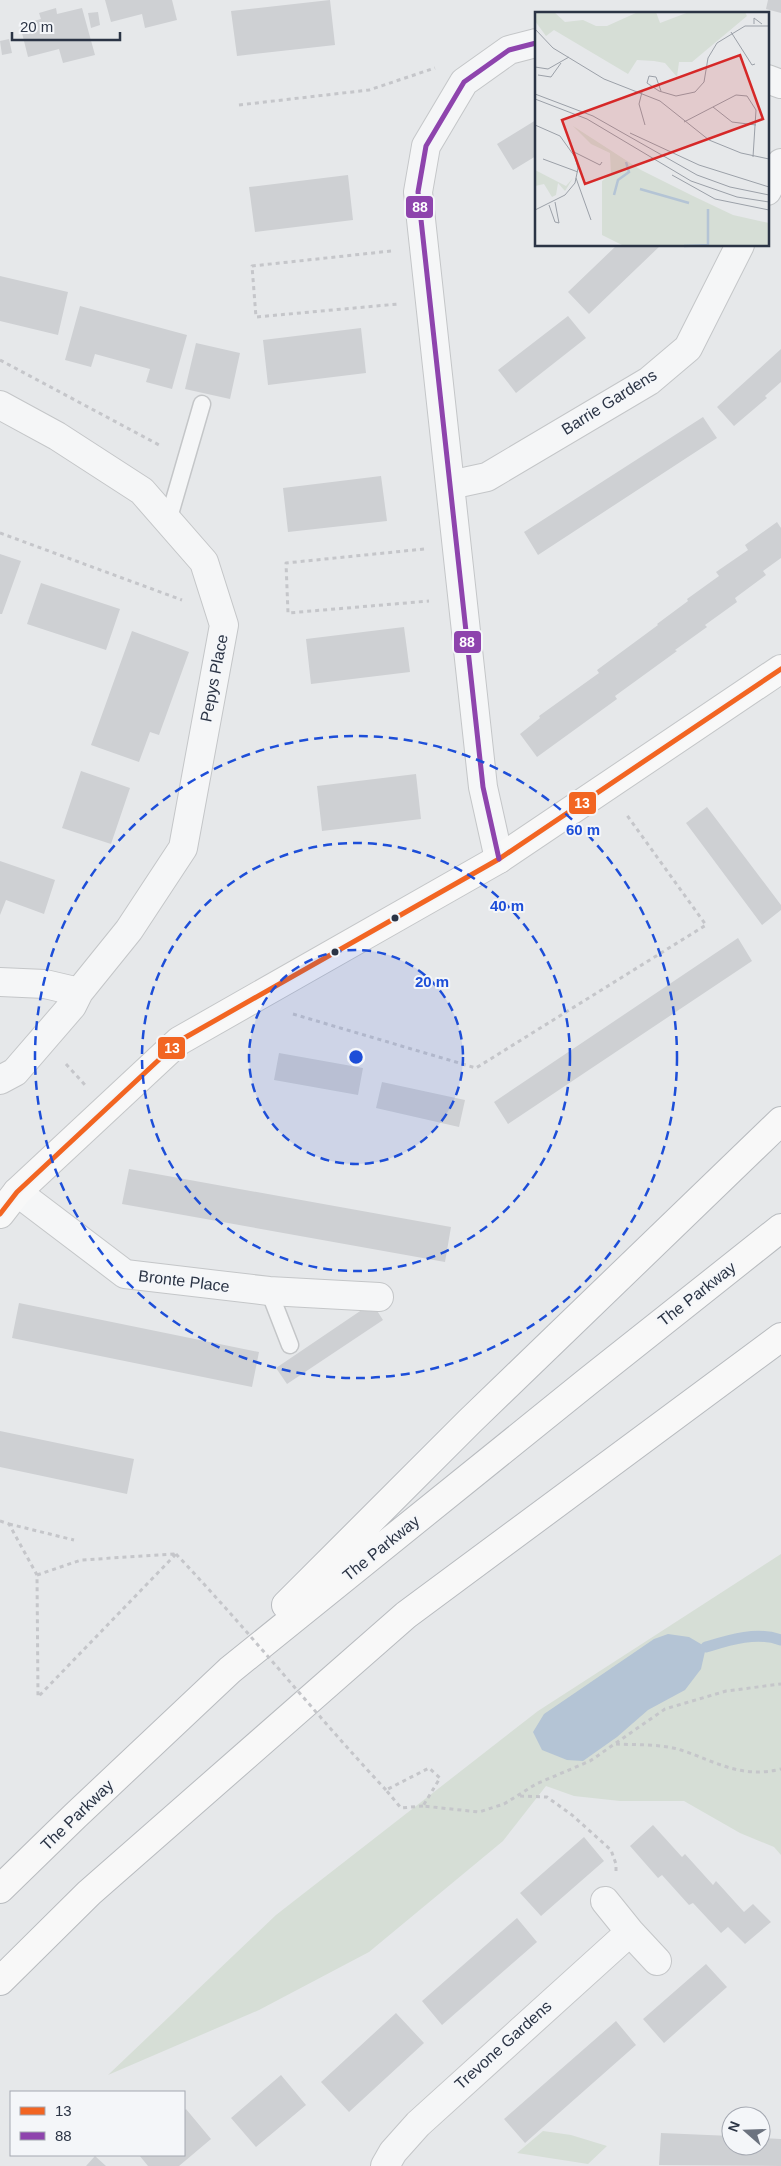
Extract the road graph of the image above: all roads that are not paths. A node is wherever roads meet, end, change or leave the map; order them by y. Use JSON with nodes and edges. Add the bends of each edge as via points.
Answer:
{"nodes":[{"id":1,"x":535,"y":43,"type":"edge"},
{"id":2,"x":768,"y":78,"type":"edge"},
{"id":3,"x":781,"y":84,"type":"edge"},
{"id":4,"x":781,"y":163,"type":"edge"},
{"id":5,"x":768,"y":189,"type":"edge"},
{"id":6,"x":739,"y":246,"type":"edge"},
{"id":7,"x":0,"y":404,"type":"edge"},
{"id":8,"x":202,"y":404,"type":"dead end"},
{"id":9,"x":450,"y":485,"type":"junction"},
{"id":10,"x":168,"y":521,"type":"junction"},
{"id":11,"x":781,"y":669,"type":"edge"},
{"id":12,"x":499,"y":859,"type":"junction"},
{"id":13,"x":0,"y":982,"type":"edge"},
{"id":14,"x":80,"y":992,"type":"junction"},
{"id":15,"x":0,"y":1080,"type":"edge"},
{"id":16,"x":781,"y":1120,"type":"edge"},
{"id":17,"x":17,"y":1192,"type":"junction"},
{"id":18,"x":0,"y":1214,"type":"edge"},
{"id":19,"x":781,"y":1228,"type":"edge"},
{"id":20,"x":269,"y":1291,"type":"junction"},
{"id":21,"x":379,"y":1298,"type":"dead end"},
{"id":22,"x":781,"y":1337,"type":"edge"},
{"id":23,"x":290,"y":1345,"type":"dead end"},
{"id":24,"x":781,"y":1360,"type":"edge"},
{"id":25,"x":722,"y":1382,"type":"junction"},
{"id":26,"x":74,"y":1816,"type":"junction"},
{"id":27,"x":0,"y":1890,"type":"edge"},
{"id":28,"x":605,"y":1901,"type":"road end"},
{"id":29,"x":630,"y":1932,"type":"junction"},
{"id":30,"x":657,"y":1961,"type":"dead end"},
{"id":31,"x":0,"y":1981,"type":"edge"},
{"id":32,"x":385,"y":2166,"type":"edge"}],
"edges":[{"from":1,"to":9,"type":"street","via":[[509,50],[464,82],[426,146],[418,192]]},
{"from":2,"to":3,"type":"street"},
{"from":4,"to":5,"type":"street"},
{"from":6,"to":9,"type":"street","name":"Barrie Gardens","via":[[688,348],[649,380],[487,477]]},
{"from":7,"to":10,"type":"street","name":"Pepys Place","via":[[142,491]]},
{"from":8,"to":10,"type":"lane"},
{"from":9,"to":12,"type":"street","via":[[483,787]]},
{"from":10,"to":14,"type":"street","name":"Pepys Place","via":[[204,562],[224,626],[183,848],[129,930]]},
{"from":11,"to":12,"type":"main road"},
{"from":12,"to":17,"type":"main road","via":[[179,1041]]},
{"from":13,"to":14,"type":"street","via":[[45,984]]},
{"from":14,"to":15,"type":"street","name":"Pepys Place","via":[[16,1072]]},
{"from":16,"to":26,"type":"main road","via":[[470,1421]]},
{"from":17,"to":18,"type":"main road"},
{"from":17,"to":20,"type":"street","name":"Bronte Place","via":[[124,1274]]},
{"from":19,"to":26,"type":"main road","name":"The Parkway","via":[[230,1670]]},
{"from":20,"to":21,"type":"street","name":"Bronte Place"},
{"from":20,"to":23,"type":"lane"},
{"from":22,"to":25,"type":"main road"},
{"from":24,"to":25,"type":"main road"},
{"from":25,"to":31,"type":"main road","via":[[406,1615],[89,1893]]},
{"from":26,"to":27,"type":"main road","name":"The Parkway"},
{"from":28,"to":29,"type":"street"},
{"from":29,"to":30,"type":"street"},
{"from":29,"to":32,"type":"street","name":"Trevone Gardens","via":[[418,2124]]}]}
